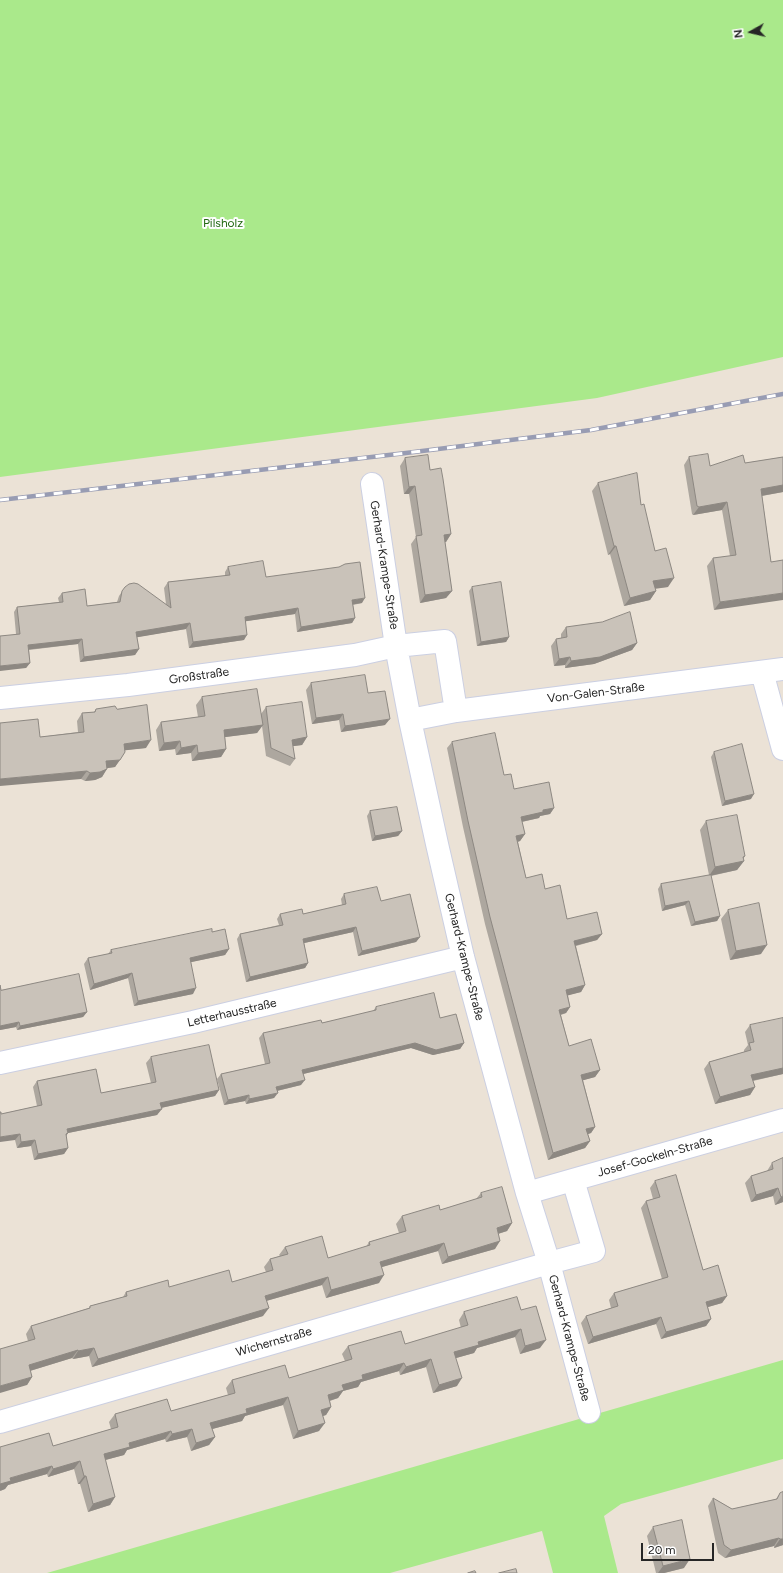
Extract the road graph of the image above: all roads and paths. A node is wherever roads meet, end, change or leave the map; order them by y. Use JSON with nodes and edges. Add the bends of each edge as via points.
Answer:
{"nodes":[{"id":1,"x":372,"y":484,"type":"dead end"},
{"id":2,"x":396,"y":646,"type":"junction"},
{"id":3,"x":773,"y":670,"type":"edge"},
{"id":4,"x":0,"y":698,"type":"edge"},
{"id":5,"x":456,"y":711,"type":"junction"},
{"id":6,"x":410,"y":720,"type":"junction"},
{"id":7,"x":783,"y":749,"type":"edge"},
{"id":8,"x":463,"y":957,"type":"junction"},
{"id":9,"x":0,"y":1063,"type":"edge"},
{"id":10,"x":783,"y":1120,"type":"edge"},
{"id":11,"x":573,"y":1180,"type":"junction"},
{"id":12,"x":526,"y":1193,"type":"junction"},
{"id":13,"x":549,"y":1263,"type":"junction"},
{"id":14,"x":589,"y":1412,"type":"dead end"},
{"id":15,"x":0,"y":1422,"type":"edge"}],
"edges":[{"from":1,"to":2,"type":"street","name":"Gerhard-Krampe-Straße"},
{"from":2,"to":4,"type":"street","name":"Großstraße","via":[[355,655],[128,685]]},
{"from":2,"to":5,"type":"street","name":"Gerhard-Krampe-Straße","via":[[445,641]]},
{"from":2,"to":6,"type":"street","name":"Gerhard-Krampe-Straße"},
{"from":3,"to":5,"type":"street","name":"Von-Galen-Straße"},
{"from":3,"to":7,"type":"street"},
{"from":5,"to":6,"type":"street","name":"Von-Galen-Straße"},
{"from":6,"to":8,"type":"street","name":"Gerhard-Krampe-Straße"},
{"from":8,"to":9,"type":"street","name":"Letterhausstraße","via":[[193,1022]]},
{"from":8,"to":12,"type":"street","name":"Gerhard-Krampe-Straße"},
{"from":10,"to":11,"type":"street","name":"Josef-Gockeln-Straße"},
{"from":11,"to":12,"type":"street","name":"Josef-Gockeln-Straße"},
{"from":11,"to":13,"type":"street","name":"Gerhard-Krampe-Straße","via":[[594,1251]]},
{"from":12,"to":13,"type":"street","name":"Gerhard-Krampe-Straße"},
{"from":13,"to":14,"type":"street","name":"Gerhard-Krampe-Straße"},
{"from":13,"to":15,"type":"street","name":"Wichernstraße"}]}
